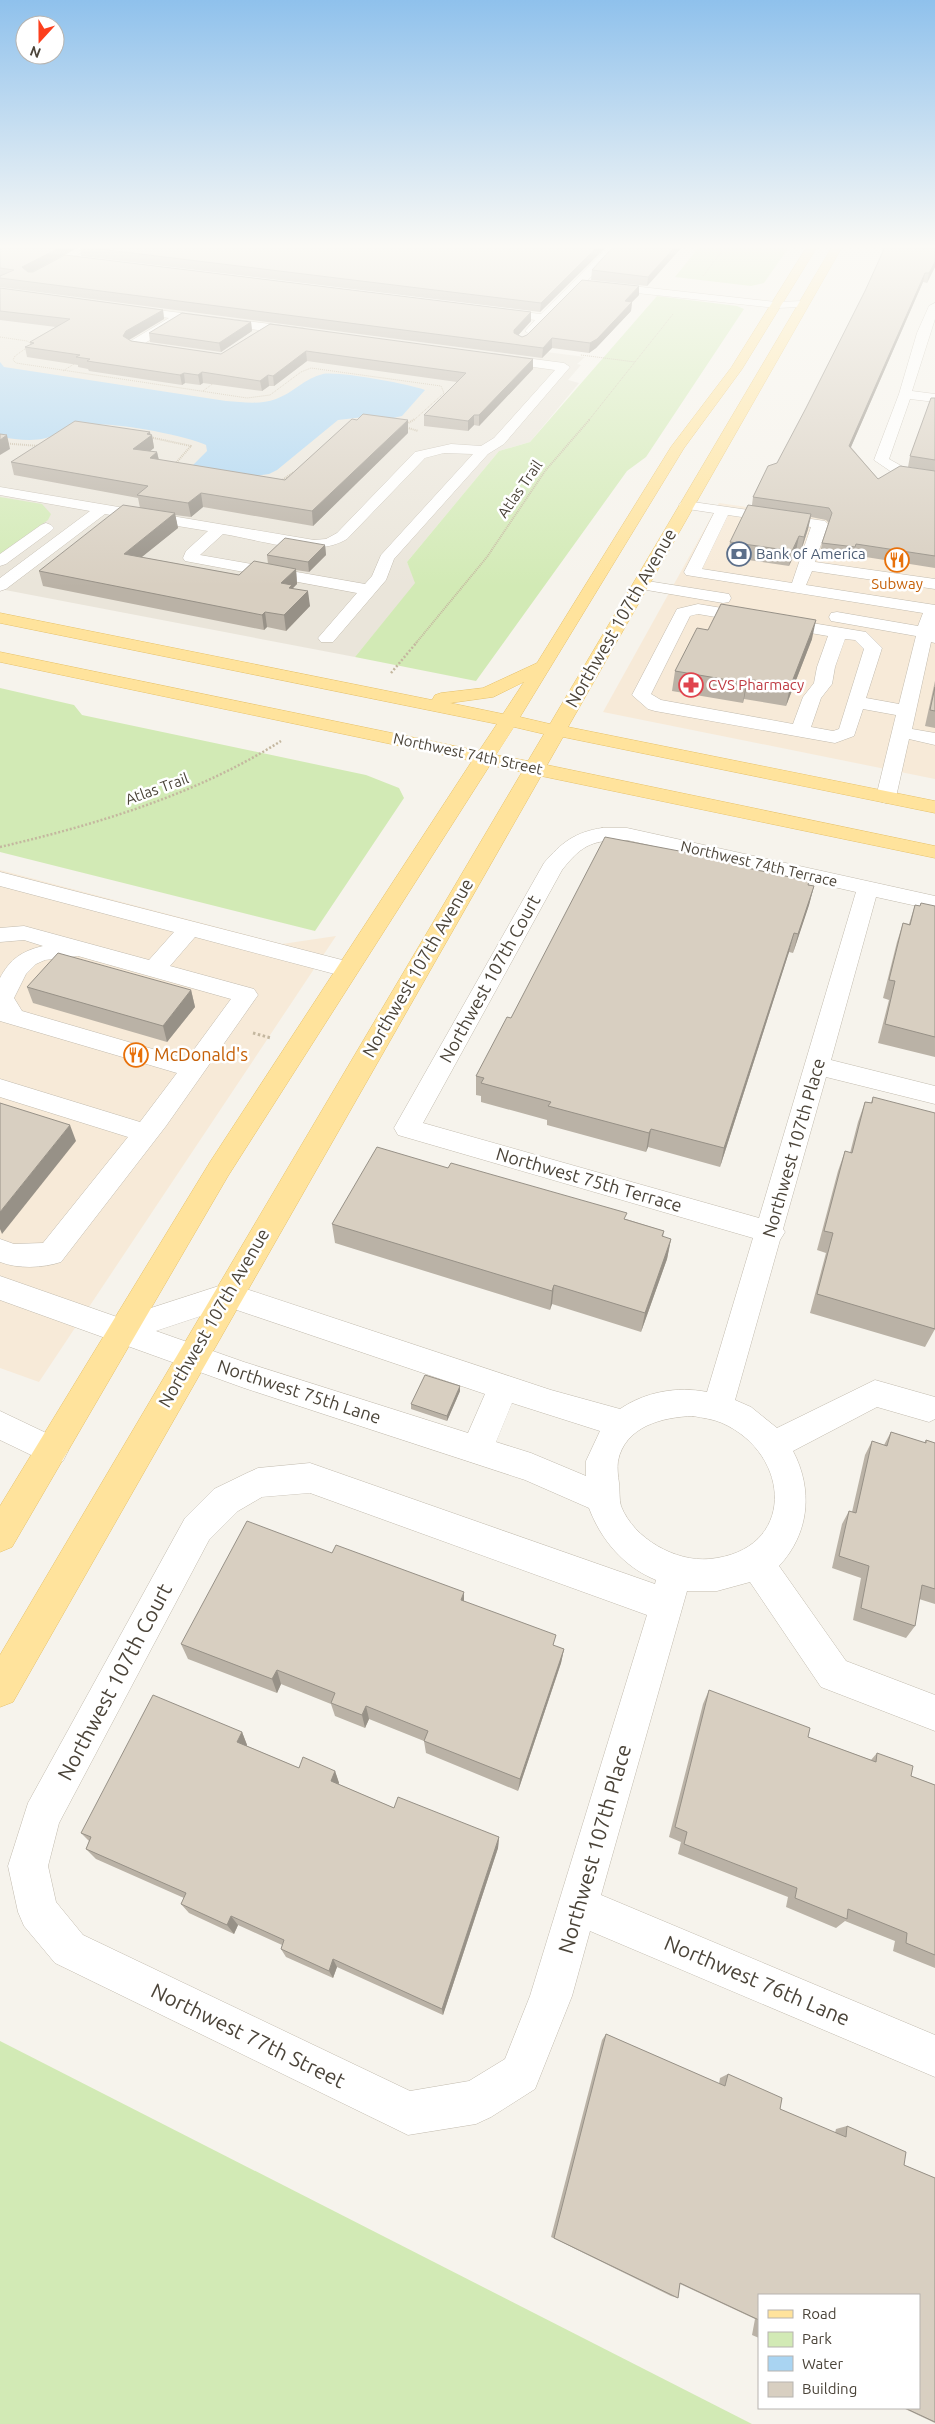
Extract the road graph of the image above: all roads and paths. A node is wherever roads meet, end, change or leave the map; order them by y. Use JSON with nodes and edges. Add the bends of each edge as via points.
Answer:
{"nodes":[{"id":1,"x":13,"y":360,"type":"edge"},
{"id":2,"x":510,"y":360,"type":"edge"},
{"id":3,"x":637,"y":360,"type":"edge"},
{"id":4,"x":741,"y":360,"type":"edge"},
{"id":5,"x":770,"y":360,"type":"edge"},
{"id":6,"x":919,"y":360,"type":"edge"},
{"id":7,"x":218,"y":380,"type":"edge"},
{"id":8,"x":203,"y":391,"type":"junction"},
{"id":9,"x":905,"y":394,"type":"junction"},
{"id":10,"x":935,"y":398,"type":"edge"},
{"id":11,"x":426,"y":432,"type":"edge"},
{"id":12,"x":144,"y":436,"type":"edge"},
{"id":13,"x":0,"y":442,"type":"edge"},
{"id":14,"x":46,"y":445,"type":"edge"},
{"id":15,"x":483,"y":451,"type":"junction"},
{"id":16,"x":180,"y":469,"type":"edge"},
{"id":17,"x":296,"y":471,"type":"edge"},
{"id":18,"x":935,"y":477,"type":"edge"},
{"id":19,"x":277,"y":482,"type":"edge"},
{"id":20,"x":0,"y":491,"type":"edge"},
{"id":21,"x":78,"y":504,"type":"junction"},
{"id":22,"x":686,"y":505,"type":"junction"},
{"id":23,"x":102,"y":509,"type":"junction"},
{"id":24,"x":723,"y":510,"type":"junction"},
{"id":25,"x":220,"y":529,"type":"junction"},
{"id":26,"x":0,"y":561,"type":"edge"},
{"id":27,"x":806,"y":565,"type":"junction"},
{"id":28,"x":935,"y":584,"type":"edge"},
{"id":29,"x":640,"y":585,"type":"junction"},
{"id":30,"x":0,"y":586,"type":"edge"},
{"id":31,"x":369,"y":590,"type":"junction"},
{"id":32,"x":794,"y":596,"type":"junction"},
{"id":33,"x":747,"y":610,"type":"junction"},
{"id":34,"x":933,"y":610,"type":"edge"},
{"id":35,"x":0,"y":618,"type":"edge"},
{"id":36,"x":830,"y":631,"type":"junction"},
{"id":37,"x":930,"y":635,"type":"edge"},
{"id":38,"x":327,"y":638,"type":"dead end"},
{"id":39,"x":0,"y":657,"type":"edge"},
{"id":40,"x":543,"y":667,"type":"junction"},
{"id":41,"x":373,"y":694,"type":"junction"},
{"id":42,"x":404,"y":700,"type":"junction"},
{"id":43,"x":856,"y":702,"type":"junction"},
{"id":44,"x":906,"y":711,"type":"junction"},
{"id":45,"x":307,"y":720,"type":"junction"},
{"id":46,"x":507,"y":721,"type":"junction"},
{"id":47,"x":556,"y":731,"type":"junction"},
{"id":48,"x":800,"y":731,"type":"junction"},
{"id":49,"x":901,"y":732,"type":"junction"},
{"id":50,"x":935,"y":739,"type":"edge"},
{"id":51,"x":484,"y":757,"type":"junction"},
{"id":52,"x":534,"y":768,"type":"junction"},
{"id":53,"x":886,"y":797,"type":"junction"},
{"id":54,"x":935,"y":807,"type":"edge"},
{"id":55,"x":583,"y":838,"type":"joint"},
{"id":56,"x":0,"y":847,"type":"edge"},
{"id":57,"x":935,"y":852,"type":"edge"},
{"id":58,"x":0,"y":879,"type":"edge"},
{"id":59,"x":868,"y":888,"type":"junction"},
{"id":60,"x":935,"y":903,"type":"edge"},
{"id":61,"x":190,"y":928,"type":"junction"},
{"id":62,"x":0,"y":935,"type":"edge"},
{"id":63,"x":85,"y":949,"type":"junction"},
{"id":64,"x":47,"y":951,"type":"junction"},
{"id":65,"x":0,"y":954,"type":"edge"},
{"id":66,"x":155,"y":968,"type":"junction"},
{"id":67,"x":346,"y":969,"type":"junction"},
{"id":68,"x":4,"y":1006,"type":"edge"},
{"id":69,"x":225,"y":1025,"type":"junction"},
{"id":70,"x":276,"y":1039,"type":"dead end"},
{"id":71,"x":818,"y":1066,"type":"junction"},
{"id":72,"x":193,"y":1069,"type":"junction"},
{"id":73,"x":0,"y":1088,"type":"edge"},
{"id":74,"x":935,"y":1095,"type":"edge"},
{"id":75,"x":407,"y":1128,"type":"joint"},
{"id":76,"x":146,"y":1133,"type":"junction"},
{"id":77,"x":770,"y":1232,"type":"junction"},
{"id":78,"x":0,"y":1250,"type":"edge"},
{"id":79,"x":0,"y":1288,"type":"edge"},
{"id":80,"x":228,"y":1295,"type":"junction"},
{"id":81,"x":123,"y":1330,"type":"junction"},
{"id":82,"x":192,"y":1355,"type":"junction"},
{"id":83,"x":503,"y":1387,"type":"junction"},
{"id":84,"x":718,"y":1407,"type":"junction"},
{"id":85,"x":929,"y":1408,"type":"dead end"},
{"id":86,"x":624,"y":1424,"type":"junction"},
{"id":87,"x":0,"y":1425,"type":"edge"},
{"id":88,"x":773,"y":1445,"type":"junction"},
{"id":89,"x":477,"y":1450,"type":"junction"},
{"id":90,"x":52,"y":1451,"type":"junction"},
{"id":91,"x":604,"y":1499,"type":"junction"},
{"id":92,"x":0,"y":1536,"type":"edge"},
{"id":93,"x":757,"y":1563,"type":"junction"},
{"id":94,"x":671,"y":1588,"type":"junction"},
{"id":95,"x":0,"y":1689,"type":"edge"},
{"id":96,"x":935,"y":1712,"type":"edge"},
{"id":97,"x":578,"y":1906,"type":"junction"},
{"id":98,"x":38,"y":1912,"type":"joint"},
{"id":99,"x":935,"y":2056,"type":"edge"},
{"id":100,"x":476,"y":2102,"type":"joint"}],
"edges":[{"from":1,"to":8,"type":"path"},
{"from":2,"to":15,"type":"street","via":[[564,367],[499,441]]},
{"from":3,"to":41,"type":"path","name":"Atlas Trail","via":[[545,471],[487,557]]},
{"from":4,"to":40,"type":"main road","via":[[678,447]]},
{"from":5,"to":22,"type":"main road","name":"Northwest 107th Avenue"},
{"from":6,"to":9,"type":"street"},
{"from":7,"to":8,"type":"path"},
{"from":8,"to":11,"type":"path","via":[[260,397],[270,395],[301,372],[322,368],[434,383],[441,386],[444,393],[410,424],[401,426]]},
{"from":9,"to":10,"type":"street"},
{"from":9,"to":18,"type":"street","via":[[881,460],[901,472]]},
{"from":12,"to":16,"type":"path","via":[[191,446],[174,465]]},
{"from":13,"to":14,"type":"path","via":[[19,446]]},
{"from":15,"to":25,"type":"street","via":[[455,447],[420,455],[342,536],[330,543],[314,545]]},
{"from":15,"to":31,"type":"street","via":[[387,558],[380,577]]},
{"from":17,"to":19,"type":"path"},
{"from":20,"to":21,"type":"street"},
{"from":21,"to":23,"type":"street"},
{"from":21,"to":26,"type":"street"},
{"from":22,"to":24,"type":"street"},
{"from":22,"to":29,"type":"main road","name":"Northwest 107th Avenue"},
{"from":23,"to":25,"type":"street"},
{"from":23,"to":30,"type":"street"},
{"from":24,"to":27,"type":"street","via":[[820,524]]},
{"from":24,"to":32,"type":"street","via":[[692,572]]},
{"from":25,"to":31,"type":"street","via":[[191,558]]},
{"from":27,"to":28,"type":"street"},
{"from":27,"to":32,"type":"street"},
{"from":29,"to":33,"type":"street"},
{"from":29,"to":47,"type":"main road","name":"Northwest 107th Avenue"},
{"from":31,"to":38,"type":"street"},
{"from":32,"to":34,"type":"street"},
{"from":33,"to":36,"type":"street"},
{"from":33,"to":37,"type":"street"},
{"from":33,"to":48,"type":"street","via":[[698,609],[684,613],[641,695],[655,705]]},
{"from":34,"to":37,"type":"street"},
{"from":35,"to":41,"type":"main road"},
{"from":36,"to":43,"type":"street","via":[[860,636],[873,648]]},
{"from":36,"to":48,"type":"street","via":[[823,684],[812,697]]},
{"from":37,"to":44,"type":"street"},
{"from":39,"to":45,"type":"main road","name":"Northwest 74th Street"},
{"from":40,"to":42,"type":"main road","via":[[487,693],[466,698]]},
{"from":40,"to":46,"type":"main road"},
{"from":41,"to":42,"type":"main road"},
{"from":42,"to":46,"type":"main road"},
{"from":43,"to":44,"type":"street"},
{"from":43,"to":48,"type":"street","via":[[847,732],[835,737]]},
{"from":44,"to":49,"type":"street"},
{"from":45,"to":51,"type":"main road","name":"Northwest 74th Street"},
{"from":45,"to":56,"type":"path","name":"Atlas Trail","via":[[262,752],[196,787],[130,811]]},
{"from":46,"to":47,"type":"main road"},
{"from":46,"to":51,"type":"main road"},
{"from":47,"to":52,"type":"main road","name":"Northwest 107th Avenue"},
{"from":47,"to":53,"type":"main road"},
{"from":49,"to":50,"type":"street"},
{"from":49,"to":53,"type":"street"},
{"from":51,"to":52,"type":"main road","name":"Northwest 74th Street"},
{"from":51,"to":67,"type":"main road"},
{"from":52,"to":57,"type":"main road","name":"Northwest 74th Street"},
{"from":52,"to":80,"type":"main road","name":"Northwest 107th Avenue"},
{"from":53,"to":54,"type":"main road"},
{"from":55,"to":59,"type":"street","name":"Northwest 74th Terrace","via":[[627,834]]},
{"from":55,"to":75,"type":"street","name":"Northwest 107th Court","via":[[568,847],[552,868]]},
{"from":58,"to":61,"type":"street"},
{"from":59,"to":60,"type":"street","name":"Northwest 74th Terrace"},
{"from":59,"to":71,"type":"street","name":"Northwest 107th Place"},
{"from":61,"to":66,"type":"street"},
{"from":61,"to":67,"type":"street"},
{"from":62,"to":63,"type":"street","via":[[24,933]]},
{"from":63,"to":64,"type":"street"},
{"from":63,"to":66,"type":"street"},
{"from":64,"to":65,"type":"street","via":[[25,949]]},
{"from":64,"to":68,"type":"street","via":[[24,961],[16,970]]},
{"from":66,"to":69,"type":"street","via":[[246,995]]},
{"from":67,"to":81,"type":"main road","via":[[219,1168]]},
{"from":68,"to":72,"type":"street"},
{"from":69,"to":70,"type":"path"},
{"from":69,"to":72,"type":"street"},
{"from":71,"to":74,"type":"street"},
{"from":71,"to":77,"type":"street","name":"Northwest 107th Place"},
{"from":72,"to":76,"type":"street"},
{"from":73,"to":76,"type":"street"},
{"from":75,"to":77,"type":"street","name":"Northwest 75th Terrace"},
{"from":76,"to":78,"type":"street","via":[[51,1254],[13,1255]]},
{"from":77,"to":84,"type":"street","name":"Northwest 107th Place"},
{"from":79,"to":81,"type":"street","name":"Northwest 75th Lane"},
{"from":80,"to":81,"type":"street"},
{"from":80,"to":82,"type":"main road","name":"Northwest 107th Avenue"},
{"from":80,"to":83,"type":"street"},
{"from":81,"to":82,"type":"street","name":"Northwest 75th Lane"},
{"from":81,"to":90,"type":"main road"},
{"from":82,"to":89,"type":"street","name":"Northwest 75th Lane","via":[[244,1375]]},
{"from":82,"to":95,"type":"main road","name":"Northwest 107th Avenue"},
{"from":83,"to":86,"type":"street"},
{"from":83,"to":89,"type":"street"},
{"from":84,"to":86,"type":"street","via":[[668,1404],[644,1411]]},
{"from":84,"to":88,"type":"street","via":[[758,1429]]},
{"from":85,"to":88,"type":"street","via":[[875,1393]]},
{"from":86,"to":91,"type":"street","via":[[610,1442],[602,1463]]},
{"from":87,"to":90,"type":"street"},
{"from":88,"to":93,"type":"street","via":[[786,1469],[792,1495],[789,1521],[777,1545]]},
{"from":89,"to":91,"type":"street","name":"Northwest 75th Lane","via":[[531,1468]]},
{"from":90,"to":92,"type":"main road"},
{"from":91,"to":94,"type":"street","via":[[608,1513],[623,1538],[646,1557]]},
{"from":93,"to":94,"type":"street","via":[[732,1573],[704,1576]]},
{"from":93,"to":96,"type":"street","via":[[834,1674]]},
{"from":94,"to":97,"type":"street","name":"Northwest 107th Place"},
{"from":94,"to":98,"type":"street","name":"Northwest 107th Court","via":[[310,1478],[258,1483],[226,1500],[197,1529],[42,1817],[28,1866]]},
{"from":97,"to":99,"type":"street","name":"Northwest 76th Lane"},
{"from":97,"to":100,"type":"street","name":"Northwest 107th Place","via":[[551,1996],[520,2074]]},
{"from":98,"to":100,"type":"street","name":"Northwest 77th Street","via":[[68,1949],[408,2113]]}]}
